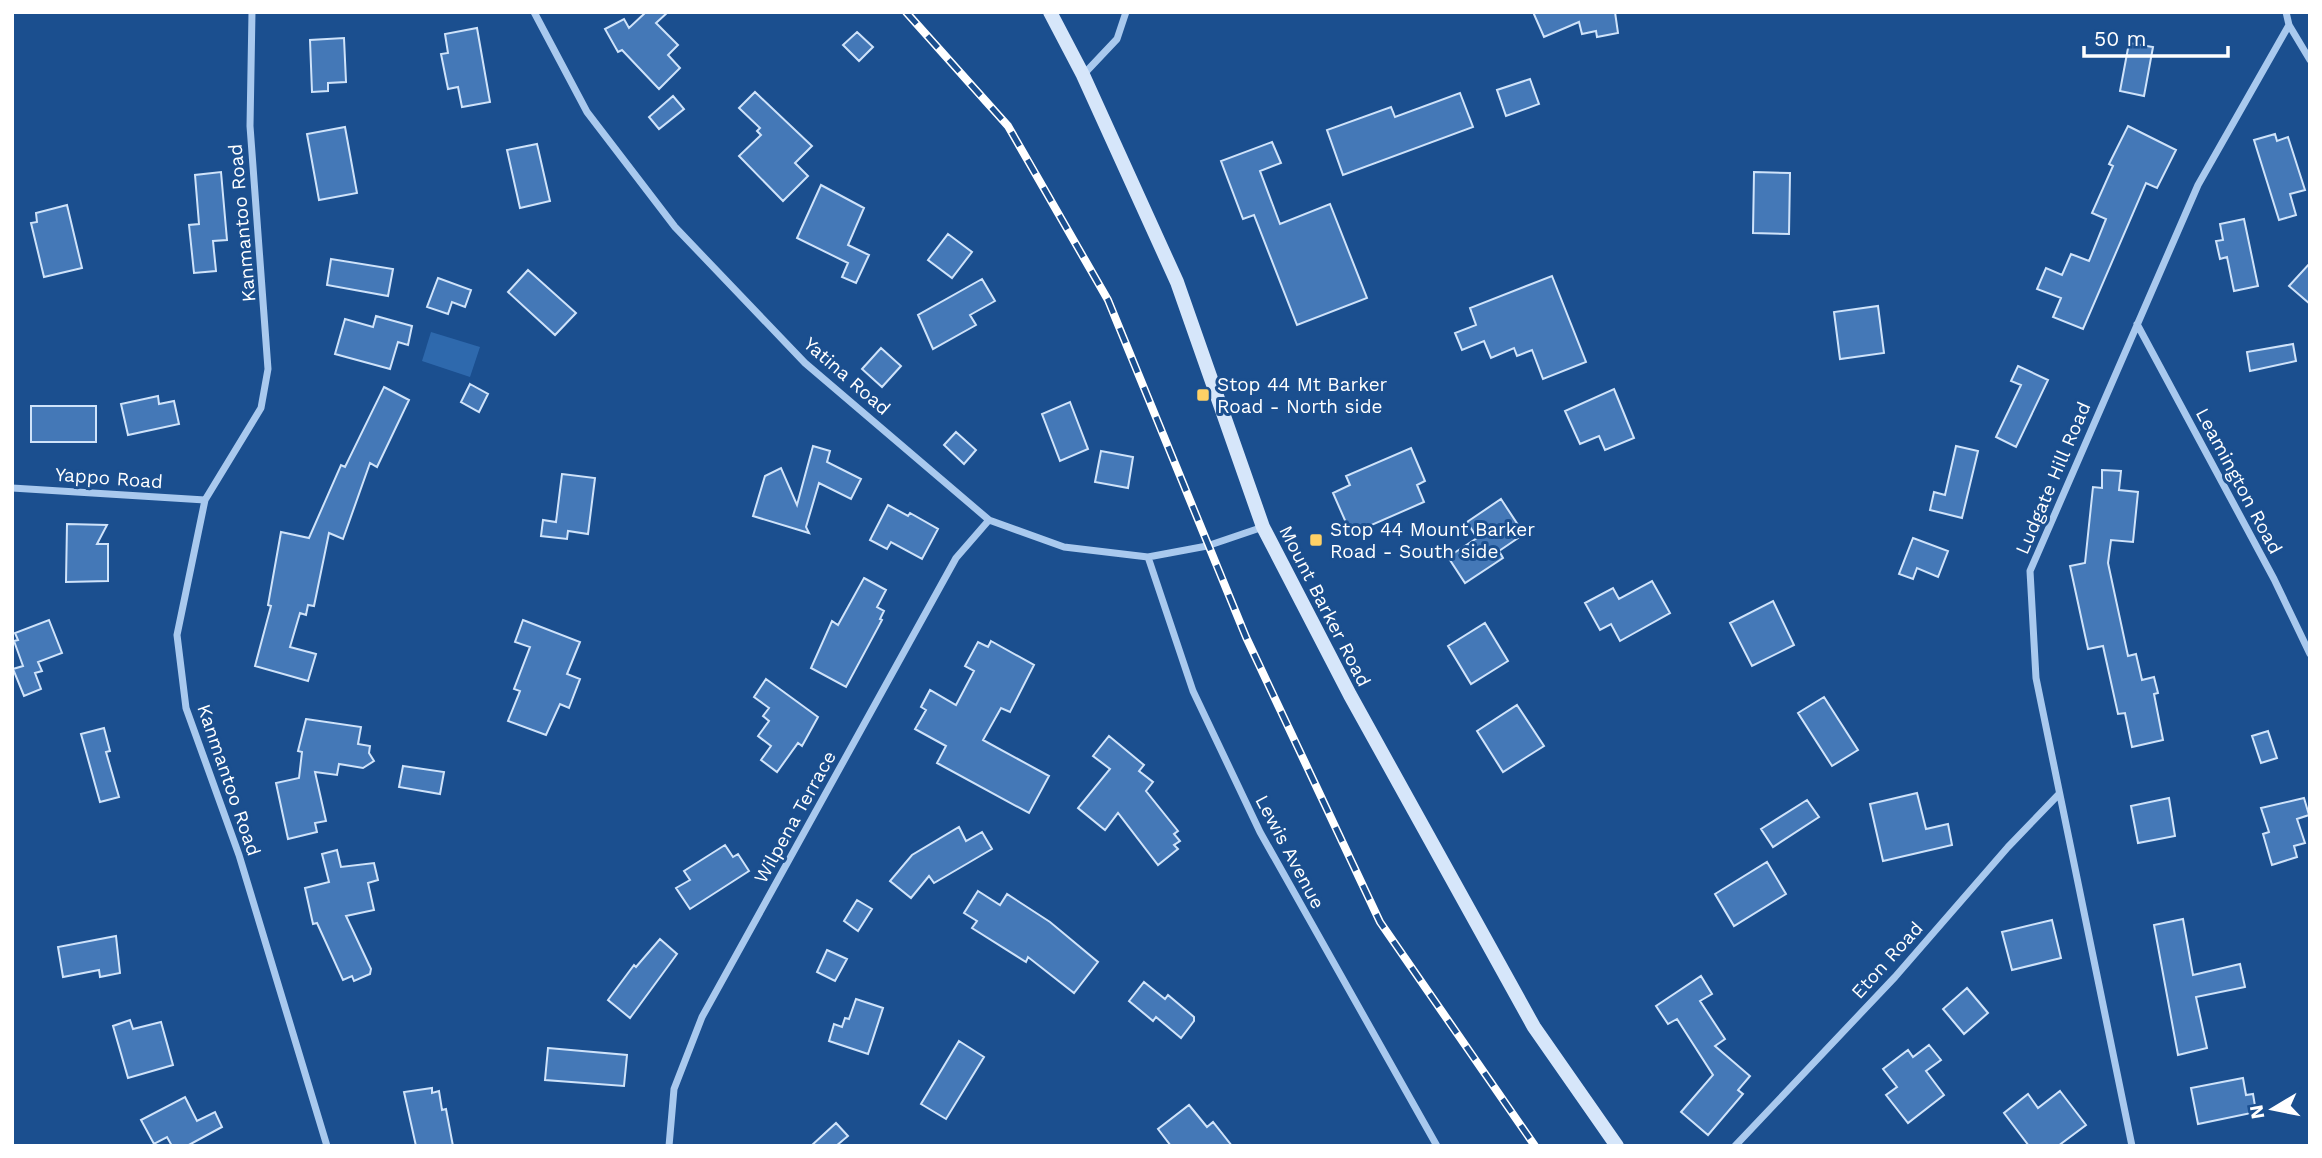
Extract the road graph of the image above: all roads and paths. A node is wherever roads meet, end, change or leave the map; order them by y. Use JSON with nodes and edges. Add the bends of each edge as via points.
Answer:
{"nodes":[{"id":1,"x":252,"y":12,"type":"edge"},
{"id":2,"x":534,"y":12,"type":"edge"},
{"id":3,"x":1050,"y":12,"type":"edge"},
{"id":4,"x":1126,"y":12,"type":"edge"},
{"id":5,"x":2286,"y":12,"type":"edge"},
{"id":6,"x":2289,"y":25,"type":"junction"},
{"id":7,"x":2310,"y":60,"type":"edge"},
{"id":8,"x":1083,"y":75,"type":"junction"},
{"id":9,"x":2137,"y":324,"type":"junction"},
{"id":10,"x":12,"y":488,"type":"edge"},
{"id":11,"x":205,"y":500,"type":"junction"},
{"id":12,"x":989,"y":520,"type":"junction"},
{"id":13,"x":1263,"y":527,"type":"junction"},
{"id":14,"x":1148,"y":557,"type":"junction"},
{"id":15,"x":2310,"y":654,"type":"edge"},
{"id":16,"x":2059,"y":794,"type":"junction"},
{"id":17,"x":327,"y":1146,"type":"edge"},
{"id":18,"x":669,"y":1146,"type":"edge"},
{"id":19,"x":1437,"y":1146,"type":"edge"},
{"id":20,"x":1617,"y":1146,"type":"edge"},
{"id":21,"x":1735,"y":1146,"type":"edge"},
{"id":22,"x":2132,"y":1146,"type":"edge"}],
"edges":[{"from":1,"to":11,"type":"street","name":"Kanmantoo Road","via":[[250,126],[268,369],[261,408]]},
{"from":2,"to":12,"type":"street","name":"Yatina Road","via":[[587,112],[675,227],[805,363]]},
{"from":3,"to":8,"type":"main road","name":"Mount Barker Road"},
{"from":4,"to":8,"type":"street","via":[[1117,39]]},
{"from":5,"to":6,"type":"street"},
{"from":6,"to":7,"type":"street"},
{"from":6,"to":9,"type":"street","name":"Ludgate Hill Road","via":[[2198,185]]},
{"from":8,"to":13,"type":"main road","name":"Mount Barker Road","via":[[1177,282]]},
{"from":9,"to":15,"type":"street","name":"Leamington Road"},
{"from":9,"to":16,"type":"street","name":"Ludgate Hill Road","via":[[2030,571],[2036,678]]},
{"from":10,"to":11,"type":"street","name":"Yappo Road"},
{"from":11,"to":17,"type":"street","name":"Kanmantoo Road","via":[[177,635],[186,708],[239,855]]},
{"from":12,"to":14,"type":"street","name":"Yatina Road","via":[[1063,547]]},
{"from":12,"to":18,"type":"street","name":"Wilpena Terrace","via":[[956,558],[702,1017],[674,1089]]},
{"from":13,"to":14,"type":"street","name":"Yatina Road","via":[[1207,546]]},
{"from":13,"to":20,"type":"main road","name":"Mount Barker Road","via":[[1369,731],[1534,1027]]},
{"from":14,"to":19,"type":"street","name":"Lewis Avenue","via":[[1194,691],[1260,832]]},
{"from":16,"to":21,"type":"street","name":"Eton Road"},
{"from":16,"to":22,"type":"street","name":"Ludgate Hill Road"}]}
